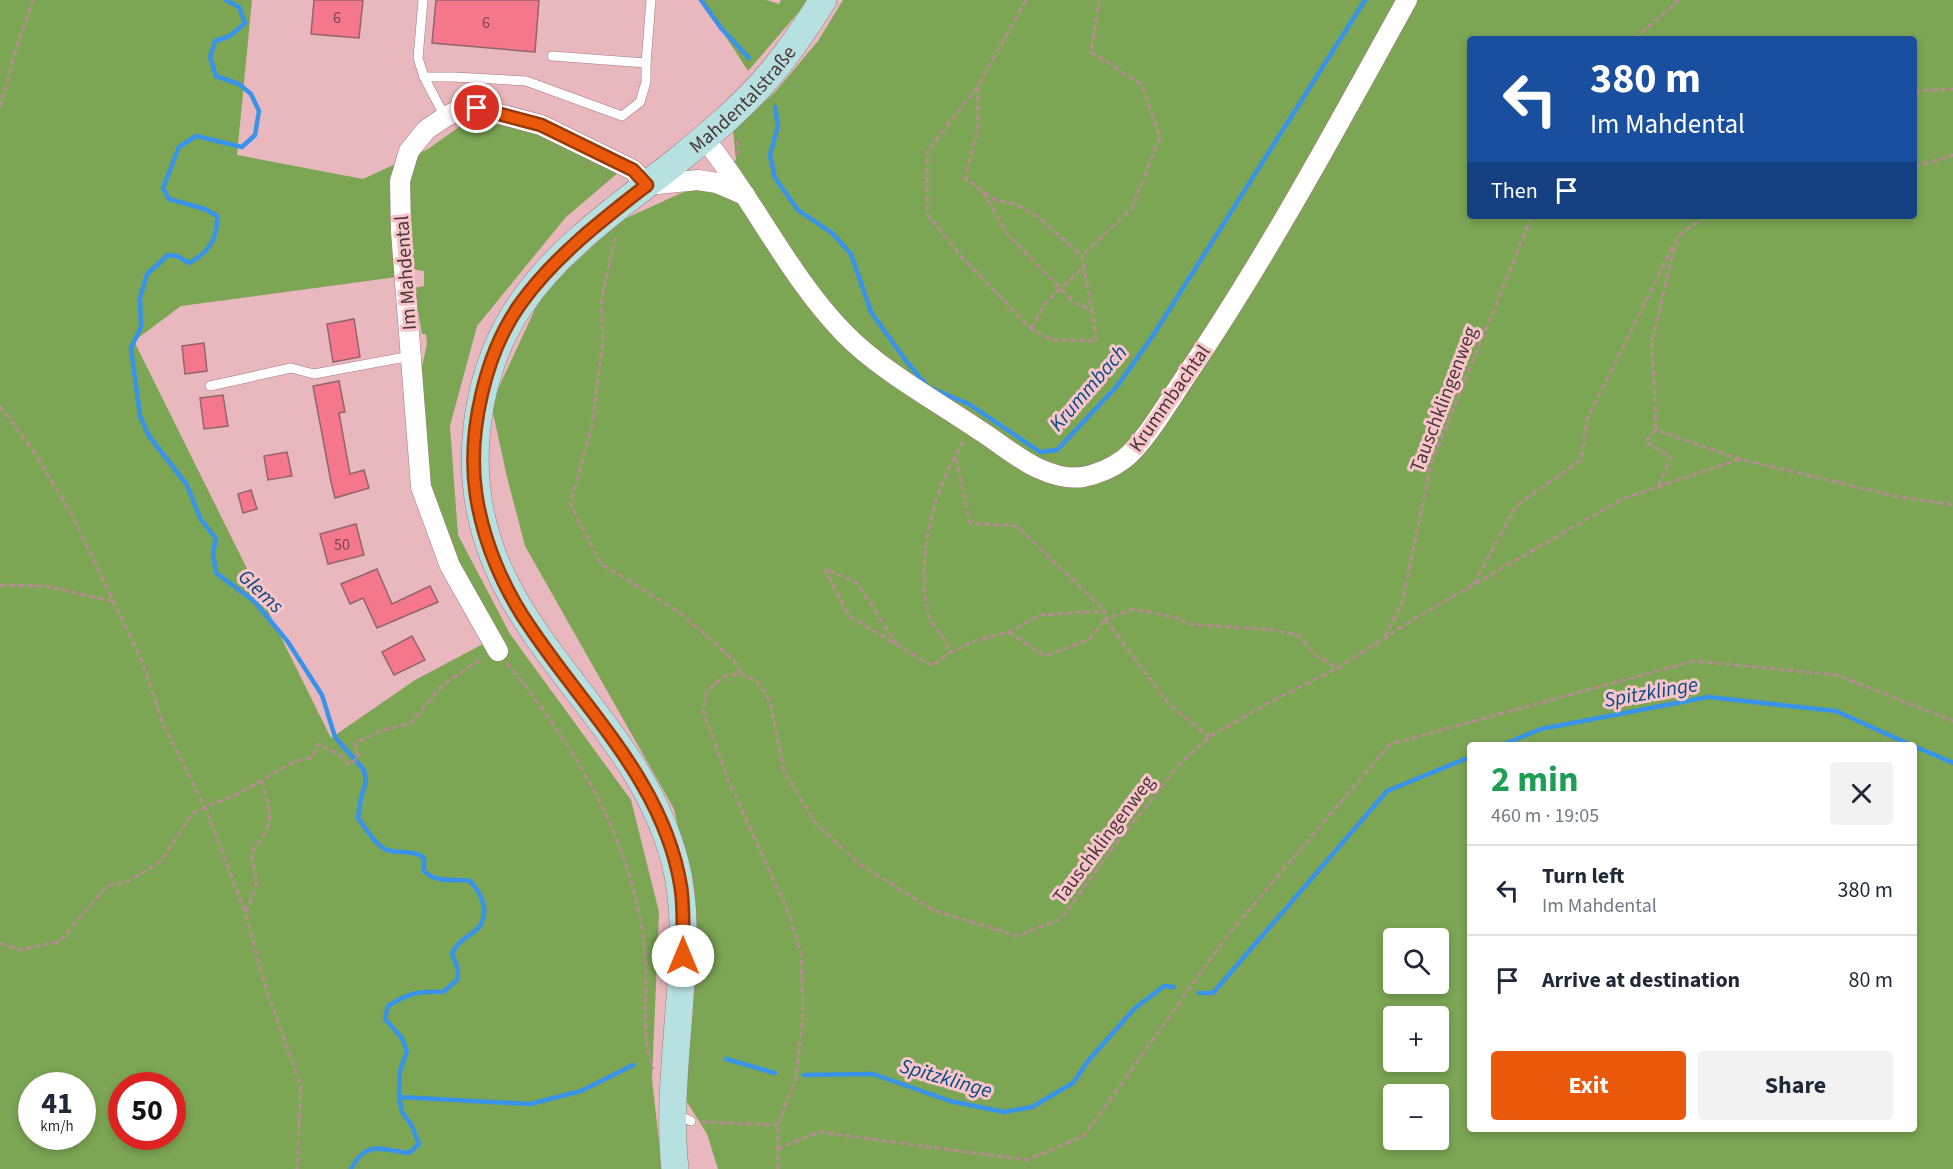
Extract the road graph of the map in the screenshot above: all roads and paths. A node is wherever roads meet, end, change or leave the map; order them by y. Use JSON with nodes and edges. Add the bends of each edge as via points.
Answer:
{"nodes":[{"id":1,"x":33,"y":0,"type":"edge"},
{"id":2,"x":423,"y":0,"type":"edge"},
{"id":3,"x":651,"y":0,"type":"edge"},
{"id":4,"x":823,"y":0,"type":"edge"},
{"id":5,"x":1026,"y":0,"type":"edge"},
{"id":6,"x":1099,"y":0,"type":"edge"},
{"id":7,"x":1407,"y":0,"type":"edge"},
{"id":8,"x":1680,"y":0,"type":"edge"},
{"id":9,"x":1638,"y":36,"type":"edge"},
{"id":10,"x":552,"y":56,"type":"dead end"},
{"id":11,"x":646,"y":63,"type":"junction"},
{"id":12,"x":424,"y":77,"type":"junction"},
{"id":13,"x":978,"y":86,"type":"junction"},
{"id":14,"x":1953,"y":89,"type":"edge"},
{"id":15,"x":1917,"y":91,"type":"edge"},
{"id":16,"x":0,"y":108,"type":"edge"},
{"id":17,"x":445,"y":117,"type":"junction"},
{"id":18,"x":704,"y":138,"type":"junction"},
{"id":19,"x":1953,"y":155,"type":"edge"},
{"id":20,"x":1917,"y":166,"type":"edge"},
{"id":21,"x":647,"y":185,"type":"junction"},
{"id":22,"x":982,"y":191,"type":"junction"},
{"id":23,"x":745,"y":195,"type":"junction"},
{"id":24,"x":604,"y":219,"type":"junction"},
{"id":25,"x":1531,"y":219,"type":"edge"},
{"id":26,"x":1701,"y":219,"type":"edge"},
{"id":27,"x":1677,"y":237,"type":"junction"},
{"id":28,"x":1082,"y":256,"type":"junction"},
{"id":29,"x":1084,"y":267,"type":"junction"},
{"id":30,"x":1060,"y":287,"type":"junction"},
{"id":31,"x":1091,"y":309,"type":"junction"},
{"id":32,"x":1031,"y":329,"type":"junction"},
{"id":33,"x":411,"y":356,"type":"junction"},
{"id":34,"x":210,"y":386,"type":"dead end"},
{"id":35,"x":0,"y":406,"type":"edge"},
{"id":36,"x":973,"y":426,"type":"junction"},
{"id":37,"x":1656,"y":430,"type":"junction"},
{"id":38,"x":956,"y":457,"type":"junction"},
{"id":39,"x":1740,"y":459,"type":"junction"},
{"id":40,"x":1658,"y":487,"type":"junction"},
{"id":41,"x":1953,"y":505,"type":"edge"},
{"id":42,"x":0,"y":585,"type":"edge"},
{"id":43,"x":1473,"y":586,"type":"junction"},
{"id":44,"x":116,"y":602,"type":"junction"},
{"id":45,"x":1105,"y":611,"type":"junction"},
{"id":46,"x":1105,"y":619,"type":"junction"},
{"id":47,"x":1009,"y":632,"type":"junction"},
{"id":48,"x":1384,"y":638,"type":"junction"},
{"id":49,"x":897,"y":645,"type":"junction"},
{"id":50,"x":498,"y":651,"type":"junction"},
{"id":51,"x":950,"y":653,"type":"junction"},
{"id":52,"x":1338,"y":668,"type":"junction"},
{"id":53,"x":741,"y":674,"type":"junction"},
{"id":54,"x":1953,"y":721,"type":"edge"},
{"id":55,"x":1209,"y":737,"type":"junction"},
{"id":56,"x":261,"y":781,"type":"junction"},
{"id":57,"x":205,"y":807,"type":"junction"},
{"id":58,"x":245,"y":912,"type":"junction"},
{"id":59,"x":0,"y":943,"type":"edge"},
{"id":60,"x":656,"y":1076,"type":"dead end"},
{"id":61,"x":682,"y":1117,"type":"junction"},
{"id":62,"x":777,"y":1125,"type":"junction"},
{"id":63,"x":777,"y":1149,"type":"junction"},
{"id":64,"x":297,"y":1169,"type":"edge"},
{"id":65,"x":675,"y":1169,"type":"edge"},
{"id":66,"x":778,"y":1169,"type":"edge"}],
"edges":[{"from":1,"to":16,"type":"path"},
{"from":2,"to":12,"type":"lane","via":[[418,58]]},
{"from":3,"to":11,"type":"lane"},
{"from":4,"to":18,"type":"main road","name":"Mahdentalstraße","via":[[766,80]]},
{"from":5,"to":13,"type":"path"},
{"from":6,"to":28,"type":"path","via":[[1091,52],[1142,85],[1160,137],[1132,208]]},
{"from":7,"to":36,"type":"street","name":"Krummbachtal","via":[[1269,245],[1207,345],[1125,459],[1103,472],[1063,476],[1038,469]]},
{"from":8,"to":9,"type":"path"},
{"from":10,"to":11,"type":"lane"},
{"from":11,"to":12,"type":"lane","via":[[640,102],[622,116],[526,81]]},
{"from":12,"to":17,"type":"lane"},
{"from":13,"to":22,"type":"path","via":[[978,128],[965,178]]},
{"from":13,"to":32,"type":"path","via":[[927,152],[927,214],[959,254]]},
{"from":14,"to":15,"type":"path"},
{"from":17,"to":21,"type":"street","name":"Im Mahdental","via":[[477,108],[541,125],[633,170]]},
{"from":17,"to":33,"type":"street","name":"Im Mahdental","via":[[426,130],[409,151],[400,181]]},
{"from":18,"to":21,"type":"main road","name":"Mahdentalstraße"},
{"from":18,"to":23,"type":"street","name":"Krummbachtal"},
{"from":19,"to":20,"type":"path"},
{"from":21,"to":23,"type":"street","name":"Mahdentalstraße","via":[[698,180]]},
{"from":21,"to":24,"type":"main road","name":"Mahdentalstraße"},
{"from":22,"to":28,"type":"path","via":[[1038,217]]},
{"from":22,"to":30,"type":"path","via":[[1007,234]]},
{"from":23,"to":36,"type":"street","name":"Krummbachtal","via":[[818,303],[845,334],[870,356]]},
{"from":24,"to":53,"type":"path","name":"Tauschklingenweg","via":[[616,233],[601,302],[603,341],[592,426],[570,504],[601,564],[676,610],[724,651]]},
{"from":24,"to":61,"type":"main road","name":"Mahdentalstraße","via":[[538,281],[500,341],[484,387],[477,425],[476,492],[489,547],[514,603],[630,762],[660,816],[670,845],[681,889],[683,928]]},
{"from":25,"to":48,"type":"path","name":"Tauschklingenweg","via":[[1431,464],[1402,603]]},
{"from":26,"to":27,"type":"path"},
{"from":27,"to":37,"type":"path","via":[[1652,341]]},
{"from":27,"to":43,"type":"path","via":[[1587,419],[1581,460],[1516,506]]},
{"from":28,"to":29,"type":"path"},
{"from":29,"to":30,"type":"path"},
{"from":29,"to":31,"type":"path"},
{"from":30,"to":31,"type":"path","via":[[1075,303]]},
{"from":30,"to":32,"type":"path","via":[[1045,303]]},
{"from":31,"to":32,"type":"path","via":[[1097,341],[1052,340]]},
{"from":33,"to":34,"type":"lane","via":[[314,374],[291,368]]},
{"from":33,"to":50,"type":"street","name":"Im Mahdental","via":[[422,487],[450,566]]},
{"from":35,"to":44,"type":"path","via":[[34,452],[72,515]]},
{"from":36,"to":38,"type":"path"},
{"from":37,"to":39,"type":"path"},
{"from":37,"to":40,"type":"path","via":[[1645,441],[1671,457]]},
{"from":38,"to":45,"type":"path","via":[[970,523],[1017,526]]},
{"from":38,"to":51,"type":"path","via":[[939,490],[923,566],[929,617],[948,642]]},
{"from":39,"to":40,"type":"path"},
{"from":39,"to":41,"type":"path","via":[[1894,496]]},
{"from":40,"to":43,"type":"path","via":[[1622,499]]},
{"from":42,"to":44,"type":"path","via":[[45,586]]},
{"from":43,"to":48,"type":"path"},
{"from":44,"to":57,"type":"path","via":[[142,661],[163,724]]},
{"from":45,"to":46,"type":"path"},
{"from":45,"to":47,"type":"path","via":[[1040,615]]},
{"from":46,"to":47,"type":"path","via":[[1090,639],[1045,656]]},
{"from":46,"to":52,"type":"path","via":[[1134,609],[1188,624],[1298,635],[1317,656]]},
{"from":46,"to":55,"type":"path","via":[[1169,704]]},
{"from":47,"to":51,"type":"path","via":[[977,640]]},
{"from":48,"to":52,"type":"path","name":"Tauschklingenweg"},
{"from":49,"to":49,"type":"path","via":[[849,616],[825,569],[857,583]]},
{"from":49,"to":51,"type":"path","via":[[932,666]]},
{"from":50,"to":56,"type":"path","via":[[441,687],[411,723],[355,743],[358,757],[350,765],[318,744],[312,758],[296,760]]},
{"from":50,"to":60,"type":"path","via":[[557,728],[590,780],[626,865],[645,953],[647,1049]]},
{"from":52,"to":55,"type":"path","name":"Tauschklingenweg"},
{"from":53,"to":55,"type":"path","name":"Tauschklingenweg","via":[[757,681],[770,701],[784,771],[816,824],[861,865],[933,910],[1017,936],[1061,919],[1177,767]]},
{"from":53,"to":62,"type":"path","via":[[727,675],[714,684],[707,692],[703,711],[729,782],[789,914],[801,955],[803,1014],[796,1077]]},
{"from":54,"to":63,"type":"path","via":[[1837,675],[1694,661],[1390,744],[1227,936],[1084,1136],[1027,1160],[819,1131]]},
{"from":56,"to":57,"type":"path"},
{"from":56,"to":58,"type":"path","via":[[271,811],[266,833],[252,853],[256,892]]},
{"from":57,"to":58,"type":"path"},
{"from":57,"to":59,"type":"path","via":[[192,814],[161,861],[129,881],[107,886],[60,941],[21,950]]},
{"from":58,"to":64,"type":"path","via":[[264,983],[301,1086]]},
{"from":61,"to":62,"type":"path"},
{"from":61,"to":65,"type":"main road","name":"Mahdentalstraße"},
{"from":62,"to":63,"type":"path"},
{"from":63,"to":66,"type":"path"}]}
